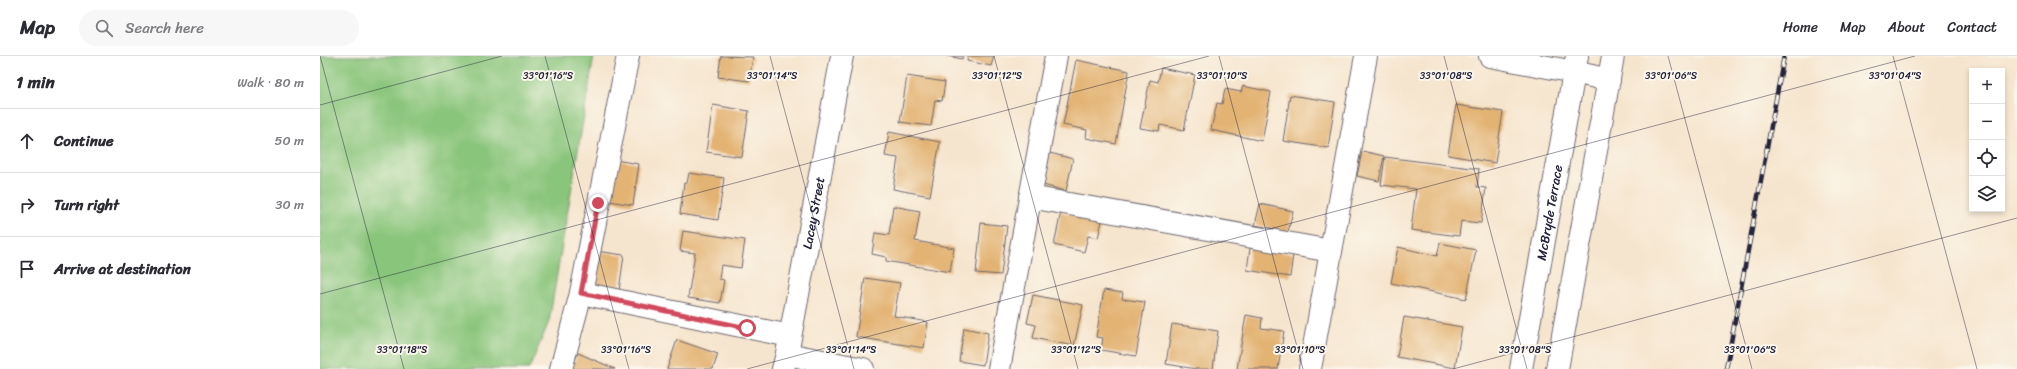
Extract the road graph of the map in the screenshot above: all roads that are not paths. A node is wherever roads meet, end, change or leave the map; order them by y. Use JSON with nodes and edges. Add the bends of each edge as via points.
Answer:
{"nodes":[{"id":1,"x":628,"y":56,"type":"edge"},
{"id":2,"x":842,"y":56,"type":"edge"},
{"id":3,"x":1056,"y":56,"type":"edge"},
{"id":4,"x":1366,"y":56,"type":"edge"},
{"id":5,"x":1490,"y":56,"type":"edge"},
{"id":6,"x":1613,"y":56,"type":"edge"},
{"id":7,"x":1576,"y":64,"type":"edge"},
{"id":8,"x":1609,"y":80,"type":"junction"},
{"id":9,"x":1030,"y":196,"type":"junction"},
{"id":10,"x":1331,"y":251,"type":"junction"},
{"id":11,"x":581,"y":293,"type":"junction"},
{"id":12,"x":787,"y":353,"type":"edge"},
{"id":13,"x":561,"y":369,"type":"edge"},
{"id":14,"x":863,"y":369,"type":"edge"},
{"id":15,"x":999,"y":369,"type":"edge"},
{"id":16,"x":1310,"y":369,"type":"edge"},
{"id":17,"x":1521,"y":369,"type":"edge"},
{"id":18,"x":1557,"y":369,"type":"edge"}],
"edges":[{"from":1,"to":11,"type":"main road"},
{"from":2,"to":12,"type":"main road","name":"Lacey Street"},
{"from":3,"to":9,"type":"main road"},
{"from":4,"to":10,"type":"main road"},
{"from":5,"to":7,"type":"main road"},
{"from":6,"to":8,"type":"main road"},
{"from":7,"to":8,"type":"main road"},
{"from":7,"to":17,"type":"main road","name":"McBryde Terrace"},
{"from":8,"to":18,"type":"main road"},
{"from":9,"to":10,"type":"main road"},
{"from":9,"to":15,"type":"main road"},
{"from":10,"to":16,"type":"main road"},
{"from":11,"to":12,"type":"main road"},
{"from":11,"to":13,"type":"main road"},
{"from":12,"to":14,"type":"main road"}]}
